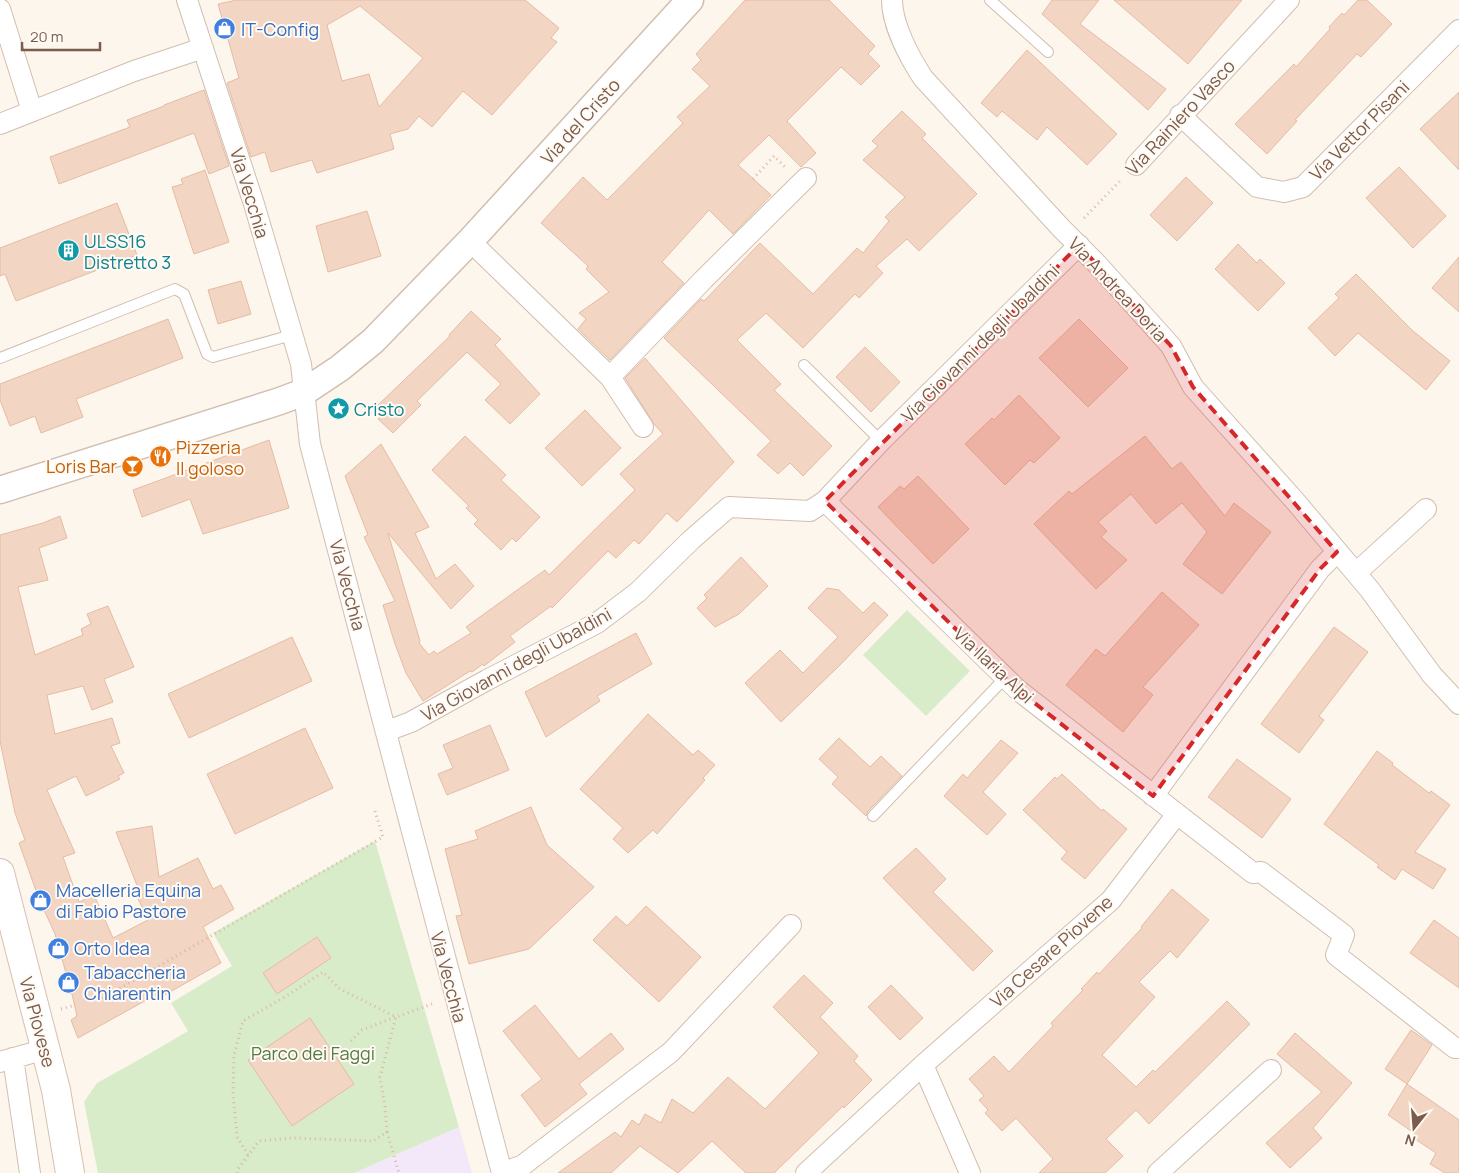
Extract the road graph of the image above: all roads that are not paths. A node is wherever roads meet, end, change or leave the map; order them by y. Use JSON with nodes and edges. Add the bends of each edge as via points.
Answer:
{"nodes":[{"id":1,"x":187,"y":0,"type":"edge"},
{"id":2,"x":690,"y":0,"type":"edge"},
{"id":3,"x":892,"y":0,"type":"edge"},
{"id":4,"x":990,"y":0,"type":"edge"},
{"id":5,"x":1289,"y":0,"type":"edge"},
{"id":6,"x":0,"y":9,"type":"edge"},
{"id":7,"x":1459,"y":30,"type":"edge"},
{"id":8,"x":203,"y":48,"type":"junction"},
{"id":9,"x":1048,"y":52,"type":"dead end"},
{"id":10,"x":32,"y":111,"type":"junction"},
{"id":11,"x":1180,"y":115,"type":"junction"},
{"id":12,"x":0,"y":124,"type":"edge"},
{"id":13,"x":1136,"y":165,"type":"road end"},
{"id":14,"x":804,"y":181,"type":"road end"},
{"id":15,"x":470,"y":241,"type":"junction"},
{"id":16,"x":1079,"y":245,"type":"junction"},
{"id":17,"x":292,"y":335,"type":"junction"},
{"id":18,"x":0,"y":358,"type":"edge"},
{"id":19,"x":804,"y":365,"type":"dead end"},
{"id":20,"x":610,"y":377,"type":"junction"},
{"id":21,"x":304,"y":392,"type":"junction"},
{"id":22,"x":643,"y":427,"type":"dead end"},
{"id":23,"x":881,"y":441,"type":"junction"},
{"id":24,"x":0,"y":490,"type":"edge"},
{"id":25,"x":825,"y":500,"type":"junction"},
{"id":26,"x":1426,"y":509,"type":"dead end"},
{"id":27,"x":1337,"y":552,"type":"junction"},
{"id":28,"x":1356,"y":573,"type":"junction"},
{"id":29,"x":1005,"y":678,"type":"junction"},
{"id":30,"x":1459,"y":704,"type":"edge"},
{"id":31,"x":386,"y":731,"type":"junction"},
{"id":32,"x":1153,"y":796,"type":"junction"},
{"id":33,"x":1177,"y":814,"type":"junction"},
{"id":34,"x":873,"y":816,"type":"dead end"},
{"id":35,"x":0,"y":876,"type":"edge"},
{"id":36,"x":791,"y":926,"type":"dead end"},
{"id":37,"x":1459,"y":1048,"type":"edge"},
{"id":38,"x":46,"y":1049,"type":"junction"},
{"id":39,"x":7,"y":1060,"type":"edge"},
{"id":40,"x":923,"y":1065,"type":"junction"},
{"id":41,"x":1271,"y":1070,"type":"dead end"},
{"id":42,"x":30,"y":1173,"type":"edge"},
{"id":43,"x":70,"y":1173,"type":"edge"},
{"id":44,"x":502,"y":1173,"type":"edge"},
{"id":45,"x":806,"y":1173,"type":"edge"},
{"id":46,"x":970,"y":1173,"type":"edge"},
{"id":47,"x":1158,"y":1173,"type":"edge"}],
"edges":[{"from":1,"to":8,"type":"street","name":"Via Vecchia"},
{"from":2,"to":15,"type":"street","name":"Via del Cristo"},
{"from":3,"to":16,"type":"street","name":"Via Andrea Doria","via":[[899,30],[911,60],[923,78]]},
{"from":4,"to":9,"type":"lane"},
{"from":5,"to":11,"type":"street","name":"Via Rainiero Vasco"},
{"from":6,"to":10,"type":"street"},
{"from":7,"to":11,"type":"street","name":"Via Vettor Pisani","via":[[1303,187],[1284,192],[1257,187]]},
{"from":8,"to":10,"type":"street"},
{"from":8,"to":17,"type":"street","name":"Via Vecchia","via":[[254,204]]},
{"from":10,"to":12,"type":"street"},
{"from":11,"to":13,"type":"street","name":"Via Rainiero Vasco"},
{"from":14,"to":20,"type":"street"},
{"from":15,"to":20,"type":"street"},
{"from":15,"to":21,"type":"street","name":"Via del Cristo","via":[[373,341]]},
{"from":16,"to":23,"type":"street","name":"Via Giovanni degli Ubaldini"},
{"from":16,"to":27,"type":"street","name":"Via Andrea Doria","via":[[1171,346],[1193,388]]},
{"from":17,"to":18,"type":"lane","via":[[213,358],[207,354],[184,294],[175,289]]},
{"from":17,"to":21,"type":"street","name":"Via Vecchia","via":[[301,364]]},
{"from":19,"to":23,"type":"lane"},
{"from":20,"to":22,"type":"street"},
{"from":21,"to":24,"type":"street","name":"Via del Cristo"},
{"from":21,"to":31,"type":"street","name":"Via Vecchia","via":[[310,444]]},
{"from":23,"to":25,"type":"street","name":"Via Giovanni degli Ubaldini"},
{"from":25,"to":29,"type":"street","name":"Via Ilaria Alpi"},
{"from":25,"to":31,"type":"street","name":"Via Giovanni degli Ubaldini","via":[[810,511],[730,507],[638,592],[597,623],[411,722]]},
{"from":26,"to":28,"type":"street"},
{"from":27,"to":28,"type":"street","name":"Via Andrea Doria"},
{"from":27,"to":32,"type":"street","via":[[1320,569]]},
{"from":28,"to":30,"type":"street","name":"Via Andrea Doria","via":[[1432,675]]},
{"from":29,"to":32,"type":"street","name":"Via Ilaria Alpi"},
{"from":29,"to":34,"type":"lane"},
{"from":31,"to":44,"type":"street","name":"Via Vecchia"},
{"from":32,"to":33,"type":"street","name":"Via Ilaria Alpi"},
{"from":33,"to":37,"type":"street","via":[[1253,873],[1261,872],[1344,936],[1336,955]]},
{"from":33,"to":40,"type":"street","name":"Via Cesare Piovene","via":[[1111,900]]},
{"from":35,"to":38,"type":"main road","name":"Via Piovese"},
{"from":36,"to":44,"type":"street","name":"Via Vecchia","via":[[671,1052],[523,1165]]},
{"from":38,"to":39,"type":"street"},
{"from":38,"to":43,"type":"main road","name":"Via Piovese"},
{"from":39,"to":42,"type":"street","name":"Via Piovese"},
{"from":40,"to":45,"type":"street","name":"Via Cesare Piovene"},
{"from":40,"to":46,"type":"street"},
{"from":41,"to":47,"type":"street"}]}
